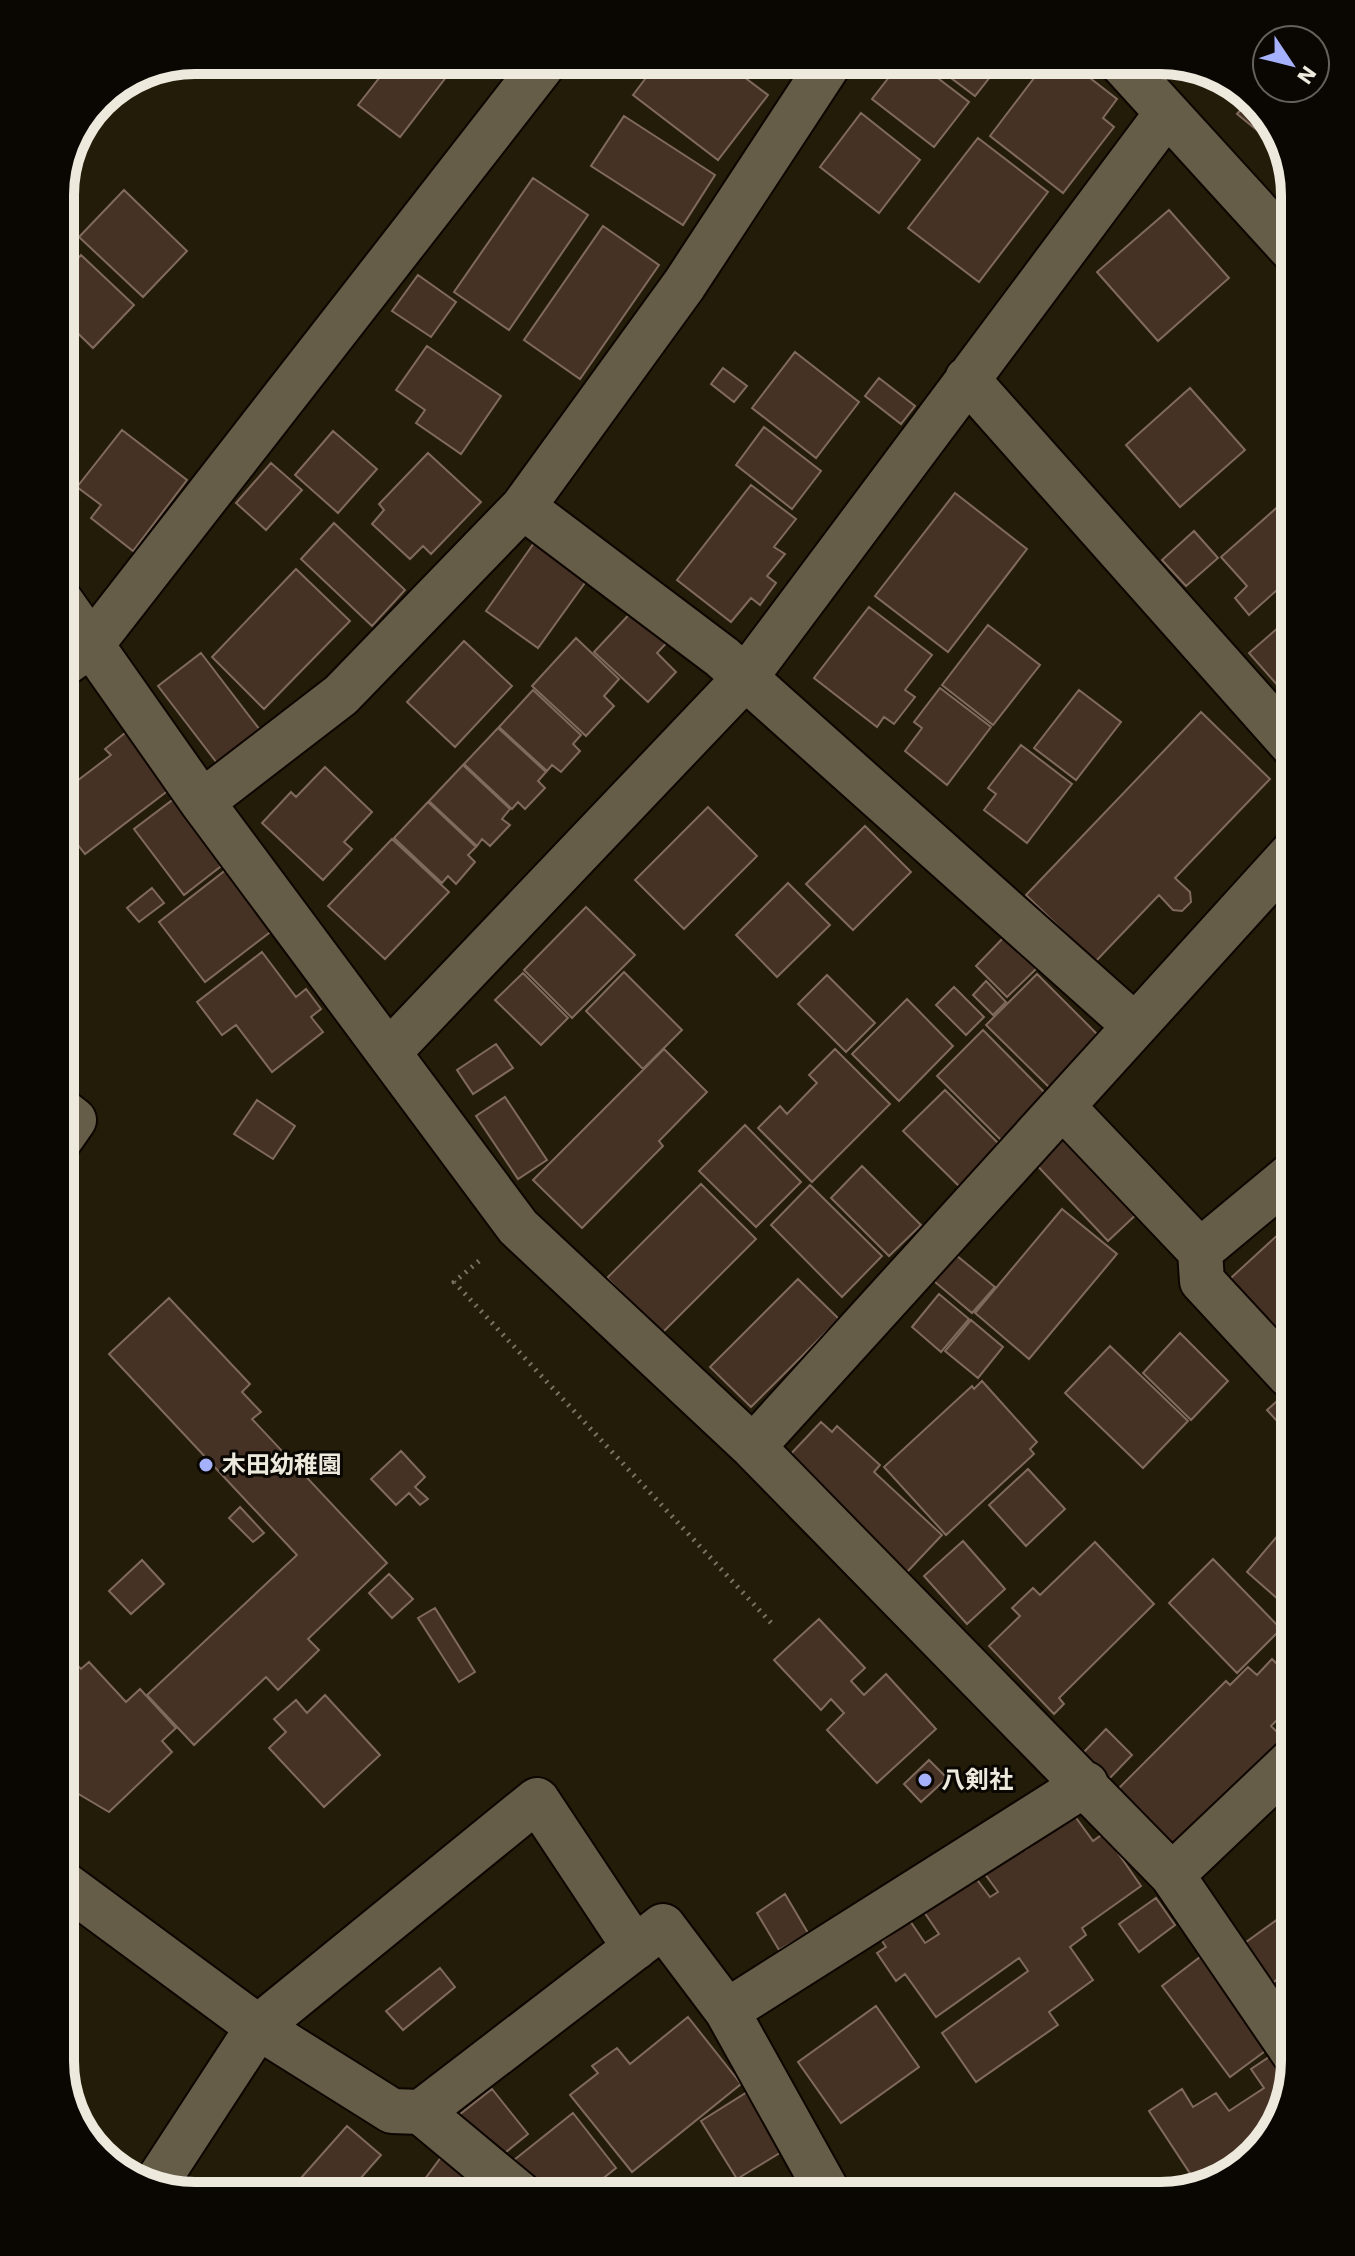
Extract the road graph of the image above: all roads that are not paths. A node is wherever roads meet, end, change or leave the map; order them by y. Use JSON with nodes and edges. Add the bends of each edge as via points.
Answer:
{"nodes":[{"id":1,"x":536,"y":74,"type":"edge"},
{"id":2,"x":822,"y":74,"type":"edge"},
{"id":3,"x":1132,"y":74,"type":"edge"},
{"id":4,"x":1167,"y":113,"type":"junction"},
{"id":5,"x":1281,"y":238,"type":"edge"},
{"id":6,"x":967,"y":379,"type":"junction"},
{"id":7,"x":523,"y":507,"type":"junction"},
{"id":8,"x":76,"y":655,"type":"edge"},
{"id":9,"x":745,"y":678,"type":"junction"},
{"id":10,"x":1281,"y":732,"type":"edge"},
{"id":11,"x":202,"y":802,"type":"junction"},
{"id":12,"x":1281,"y":865,"type":"edge"},
{"id":13,"x":1135,"y":1026,"type":"junction"},
{"id":14,"x":389,"y":1052,"type":"junction"},
{"id":15,"x":1063,"y":1107,"type":"junction"},
{"id":16,"x":1281,"y":1184,"type":"edge"},
{"id":17,"x":1200,"y":1251,"type":"junction"},
{"id":18,"x":1281,"y":1366,"type":"edge"},
{"id":19,"x":753,"y":1447,"type":"junction"},
{"id":20,"x":1281,"y":1771,"type":"edge"},
{"id":21,"x":1086,"y":1784,"type":"junction"},
{"id":22,"x":1172,"y":1875,"type":"junction"},
{"id":23,"x":74,"y":1891,"type":"edge"},
{"id":24,"x":635,"y":1948,"type":"junction"},
{"id":25,"x":727,"y":2011,"type":"junction"},
{"id":26,"x":258,"y":2027,"type":"junction"},
{"id":27,"x":1281,"y":2035,"type":"edge"},
{"id":28,"x":421,"y":2112,"type":"junction"},
{"id":29,"x":160,"y":2177,"type":"edge"},
{"id":30,"x":505,"y":2182,"type":"edge"},
{"id":31,"x":822,"y":2182,"type":"edge"}],
"edges":[{"from":1,"to":8,"type":"street"},
{"from":2,"to":7,"type":"street","via":[[684,285]]},
{"from":3,"to":4,"type":"street"},
{"from":4,"to":5,"type":"street"},
{"from":4,"to":6,"type":"street"},
{"from":6,"to":9,"type":"street"},
{"from":6,"to":10,"type":"street"},
{"from":7,"to":9,"type":"street"},
{"from":7,"to":11,"type":"street","via":[[341,695]]},
{"from":8,"to":11,"type":"street"},
{"from":9,"to":13,"type":"street"},
{"from":9,"to":14,"type":"street"},
{"from":11,"to":14,"type":"street"},
{"from":12,"to":13,"type":"street"},
{"from":13,"to":15,"type":"street"},
{"from":14,"to":19,"type":"street","via":[[518,1227]]},
{"from":15,"to":17,"type":"street"},
{"from":15,"to":19,"type":"street"},
{"from":16,"to":17,"type":"street"},
{"from":17,"to":18,"type":"street","via":[[1202,1281]]},
{"from":19,"to":21,"type":"street"},
{"from":20,"to":22,"type":"street"},
{"from":21,"to":22,"type":"street"},
{"from":21,"to":25,"type":"street"},
{"from":22,"to":27,"type":"street"},
{"from":23,"to":26,"type":"street"},
{"from":24,"to":25,"type":"street","via":[[663,1926]]},
{"from":24,"to":26,"type":"street","via":[[537,1800]]},
{"from":24,"to":28,"type":"street"},
{"from":25,"to":31,"type":"street"},
{"from":26,"to":28,"type":"street","via":[[392,2111]]},
{"from":26,"to":29,"type":"street"},
{"from":28,"to":30,"type":"street"}]}
